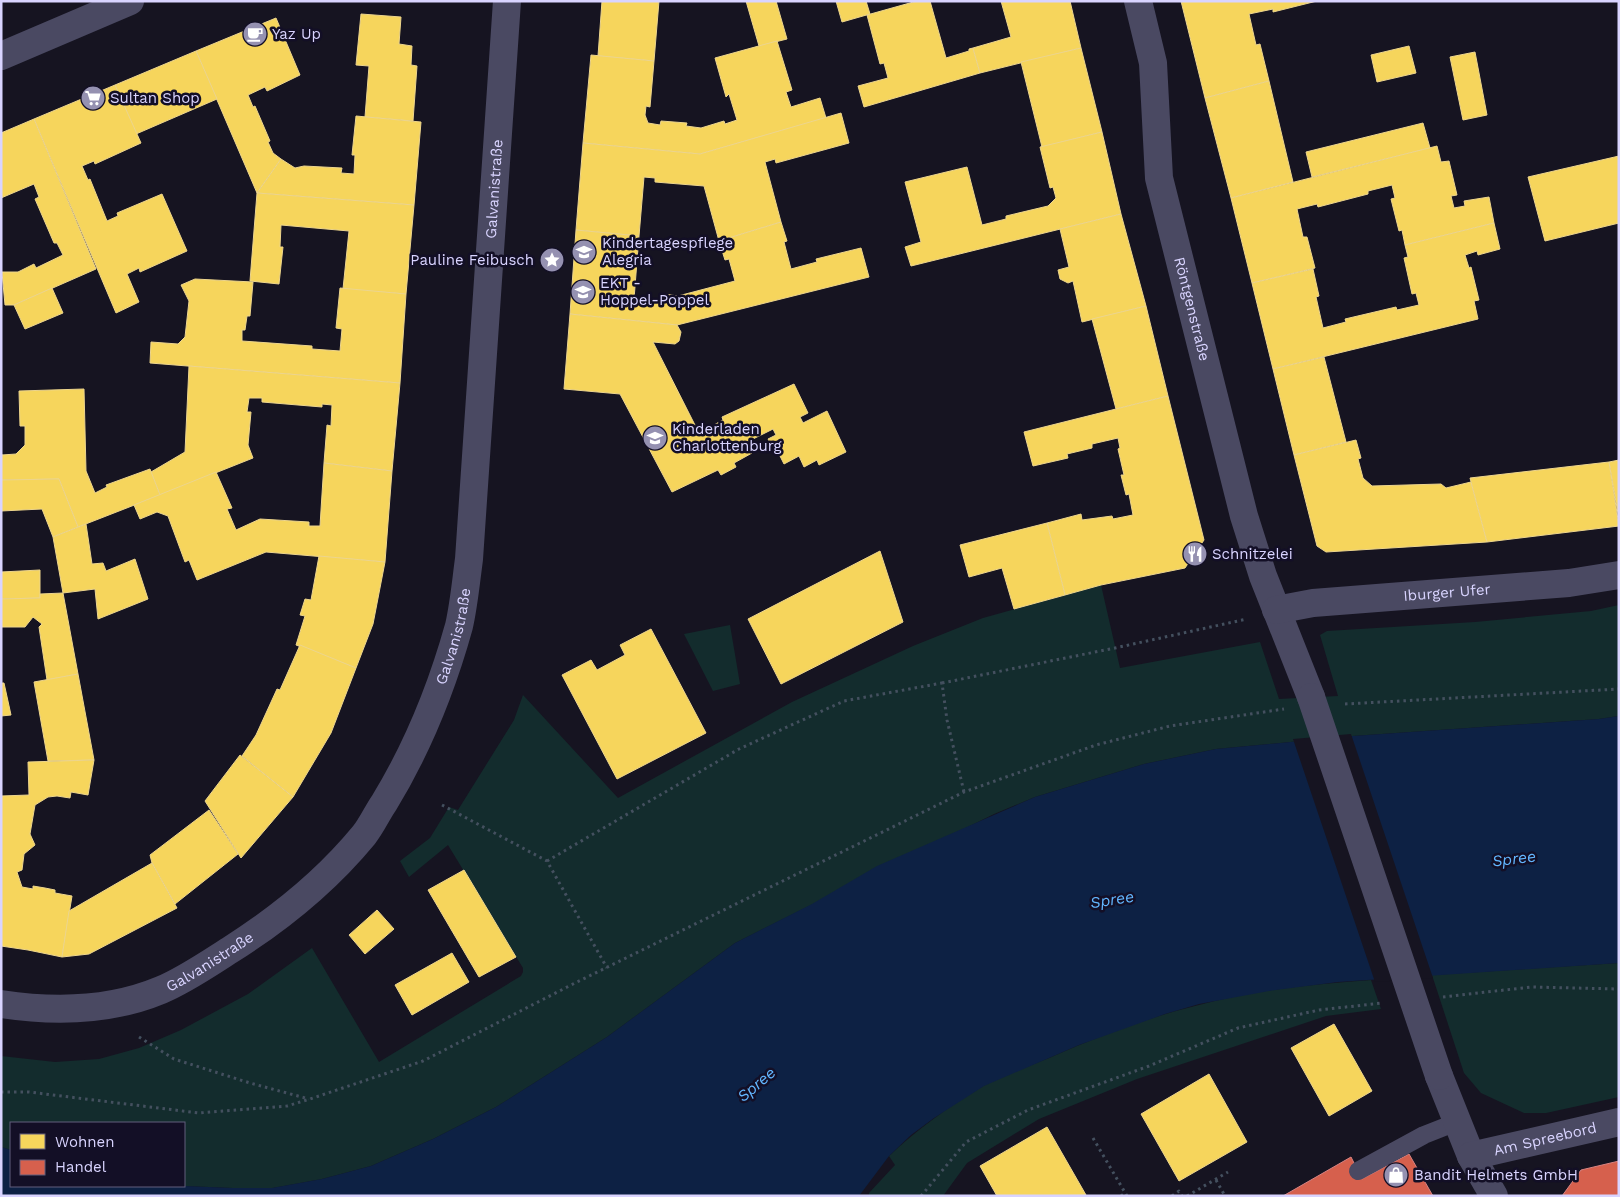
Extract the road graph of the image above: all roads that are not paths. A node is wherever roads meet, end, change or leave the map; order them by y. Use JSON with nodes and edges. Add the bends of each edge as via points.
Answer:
{"nodes":[{"id":1,"x":130,"y":1,"type":"edge"},
{"id":2,"x":506,"y":1,"type":"edge"},
{"id":3,"x":1138,"y":1,"type":"edge"},
{"id":4,"x":1,"y":56,"type":"edge"},
{"id":5,"x":1619,"y":575,"type":"edge"},
{"id":6,"x":1266,"y":614,"type":"junction"},
{"id":7,"x":1,"y":1004,"type":"edge"},
{"id":8,"x":1457,"y":1122,"type":"junction"},
{"id":9,"x":1619,"y":1122,"type":"edge"},
{"id":10,"x":1471,"y":1156,"type":"junction"},
{"id":11,"x":1358,"y":1171,"type":"dead end"},
{"id":12,"x":1494,"y":1196,"type":"edge"}],
"edges":[{"from":1,"to":4,"type":"street"},
{"from":2,"to":7,"type":"street","name":"Galvanistraße","via":[[469,559],[456,634],[438,690],[403,771],[365,834],[334,867],[285,912],[198,970],[161,990],[122,1003],[83,1008],[28,1008]]},
{"from":3,"to":6,"type":"street","name":"Röntgenstraße","via":[[1153,63],[1159,178],[1244,516],[1263,576]]},
{"from":5,"to":6,"type":"street","name":"Iburger Ufer","via":[[1569,583],[1314,603]]},
{"from":6,"to":8,"type":"street","name":"Röntgenstraße","bridge":true,"via":[[1324,701],[1439,1076]]},
{"from":8,"to":10,"type":"street","name":"Röntgenstraße"},
{"from":8,"to":11,"type":"lane","via":[[1424,1135]]},
{"from":9,"to":10,"type":"street","name":"Am Spreebord"},
{"from":10,"to":12,"type":"street","name":"Röntgenstraße"}]}
